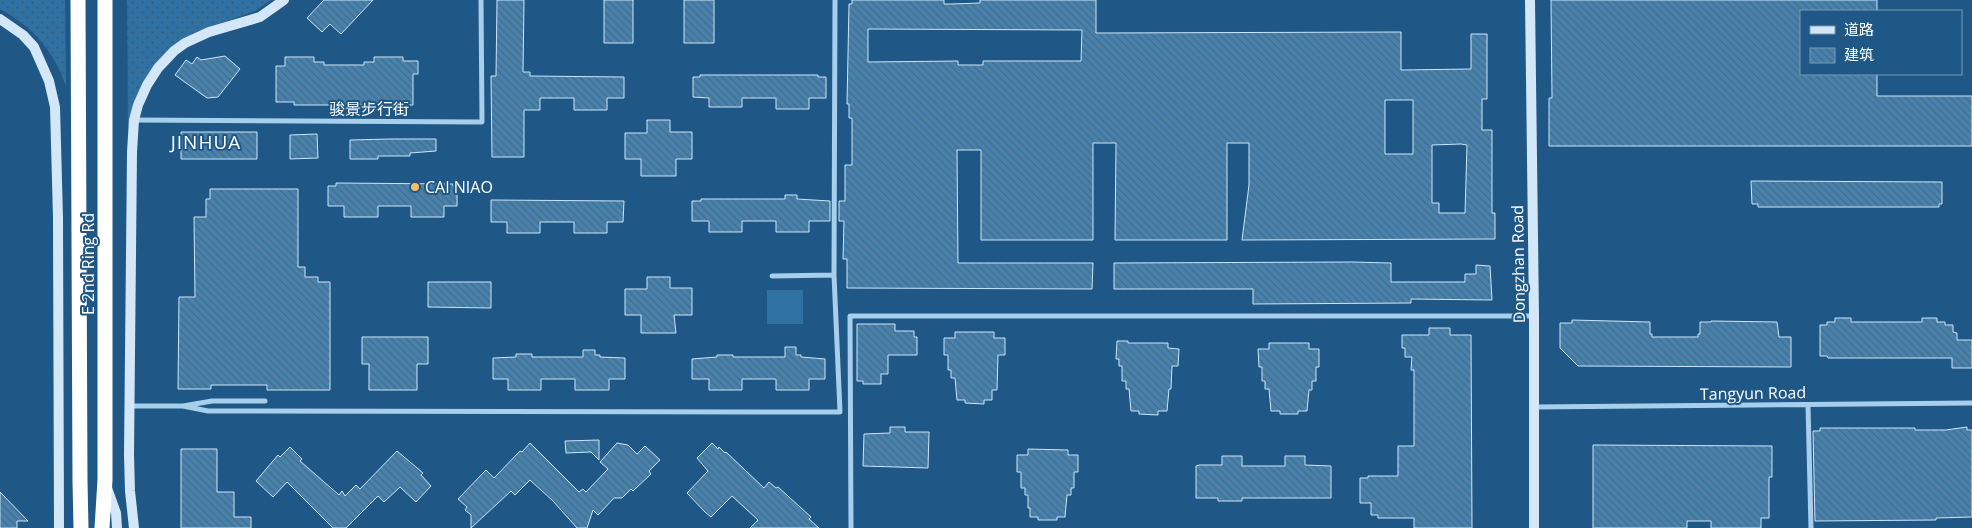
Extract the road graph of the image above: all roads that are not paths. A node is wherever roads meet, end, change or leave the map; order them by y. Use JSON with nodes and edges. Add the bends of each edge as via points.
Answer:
{"nodes":[{"id":1,"x":78,"y":0,"type":"edge"},
{"id":2,"x":106,"y":0,"type":"edge"},
{"id":3,"x":284,"y":0,"type":"edge"},
{"id":4,"x":481,"y":0,"type":"edge"},
{"id":5,"x":835,"y":0,"type":"edge"},
{"id":6,"x":1530,"y":0,"type":"edge"},
{"id":7,"x":0,"y":18,"type":"edge"},
{"id":8,"x":134,"y":120,"type":"junction"},
{"id":9,"x":834,"y":275,"type":"junction"},
{"id":10,"x":772,"y":276,"type":"dead end"},
{"id":11,"x":1534,"y":316,"type":"junction"},
{"id":12,"x":264,"y":401,"type":"dead end"},
{"id":13,"x":1972,"y":403,"type":"edge"},
{"id":14,"x":1808,"y":404,"type":"junction"},
{"id":15,"x":130,"y":406,"type":"junction"},
{"id":16,"x":183,"y":406,"type":"junction"},
{"id":17,"x":1534,"y":408,"type":"junction"},
{"id":18,"x":105,"y":480,"type":"junction"},
{"id":19,"x":80,"y":481,"type":"junction"},
{"id":20,"x":59,"y":528,"type":"edge"},
{"id":21,"x":75,"y":528,"type":"edge"},
{"id":22,"x":81,"y":528,"type":"edge"},
{"id":23,"x":102,"y":528,"type":"edge"},
{"id":24,"x":117,"y":528,"type":"edge"},
{"id":25,"x":134,"y":528,"type":"edge"},
{"id":26,"x":851,"y":528,"type":"edge"},
{"id":27,"x":1534,"y":528,"type":"edge"},
{"id":28,"x":1811,"y":528,"type":"edge"}],
"edges":[{"from":1,"to":19,"type":"highway","name":"E 2nd Ring Rd"},
{"from":2,"to":18,"type":"highway","name":"E 2nd Ring Rd"},
{"from":3,"to":8,"type":"main road","via":[[260,17],[209,32],[174,51],[147,85]]},
{"from":4,"to":8,"type":"street","name":"骏景步行街","via":[[482,122]]},
{"from":5,"to":9,"type":"street"},
{"from":6,"to":11,"type":"main road","name":"Dongzhan Road"},
{"from":7,"to":20,"type":"main road","via":[[34,47],[49,81],[55,107]]},
{"from":8,"to":15,"type":"main road"},
{"from":9,"to":10,"type":"street"},
{"from":9,"to":16,"type":"street","via":[[840,412],[208,411]]},
{"from":11,"to":17,"type":"main road","name":"Dongzhan Road"},
{"from":11,"to":26,"type":"street","via":[[850,316]]},
{"from":12,"to":16,"type":"street","via":[[212,401]]},
{"from":13,"to":14,"type":"street","name":"Tangyun Road"},
{"from":14,"to":17,"type":"street","name":"Tangyun Road"},
{"from":14,"to":28,"type":"street"},
{"from":15,"to":16,"type":"street"},
{"from":15,"to":25,"type":"main road","via":[[129,473]]},
{"from":17,"to":27,"type":"main road","name":"Dongzhan Road"},
{"from":18,"to":23,"type":"highway","name":"E 2nd Ring Rd"},
{"from":18,"to":24,"type":"main road","via":[[116,513]]},
{"from":19,"to":21,"type":"main road"},
{"from":19,"to":22,"type":"highway","name":"E 2nd Ring Rd"}]}
